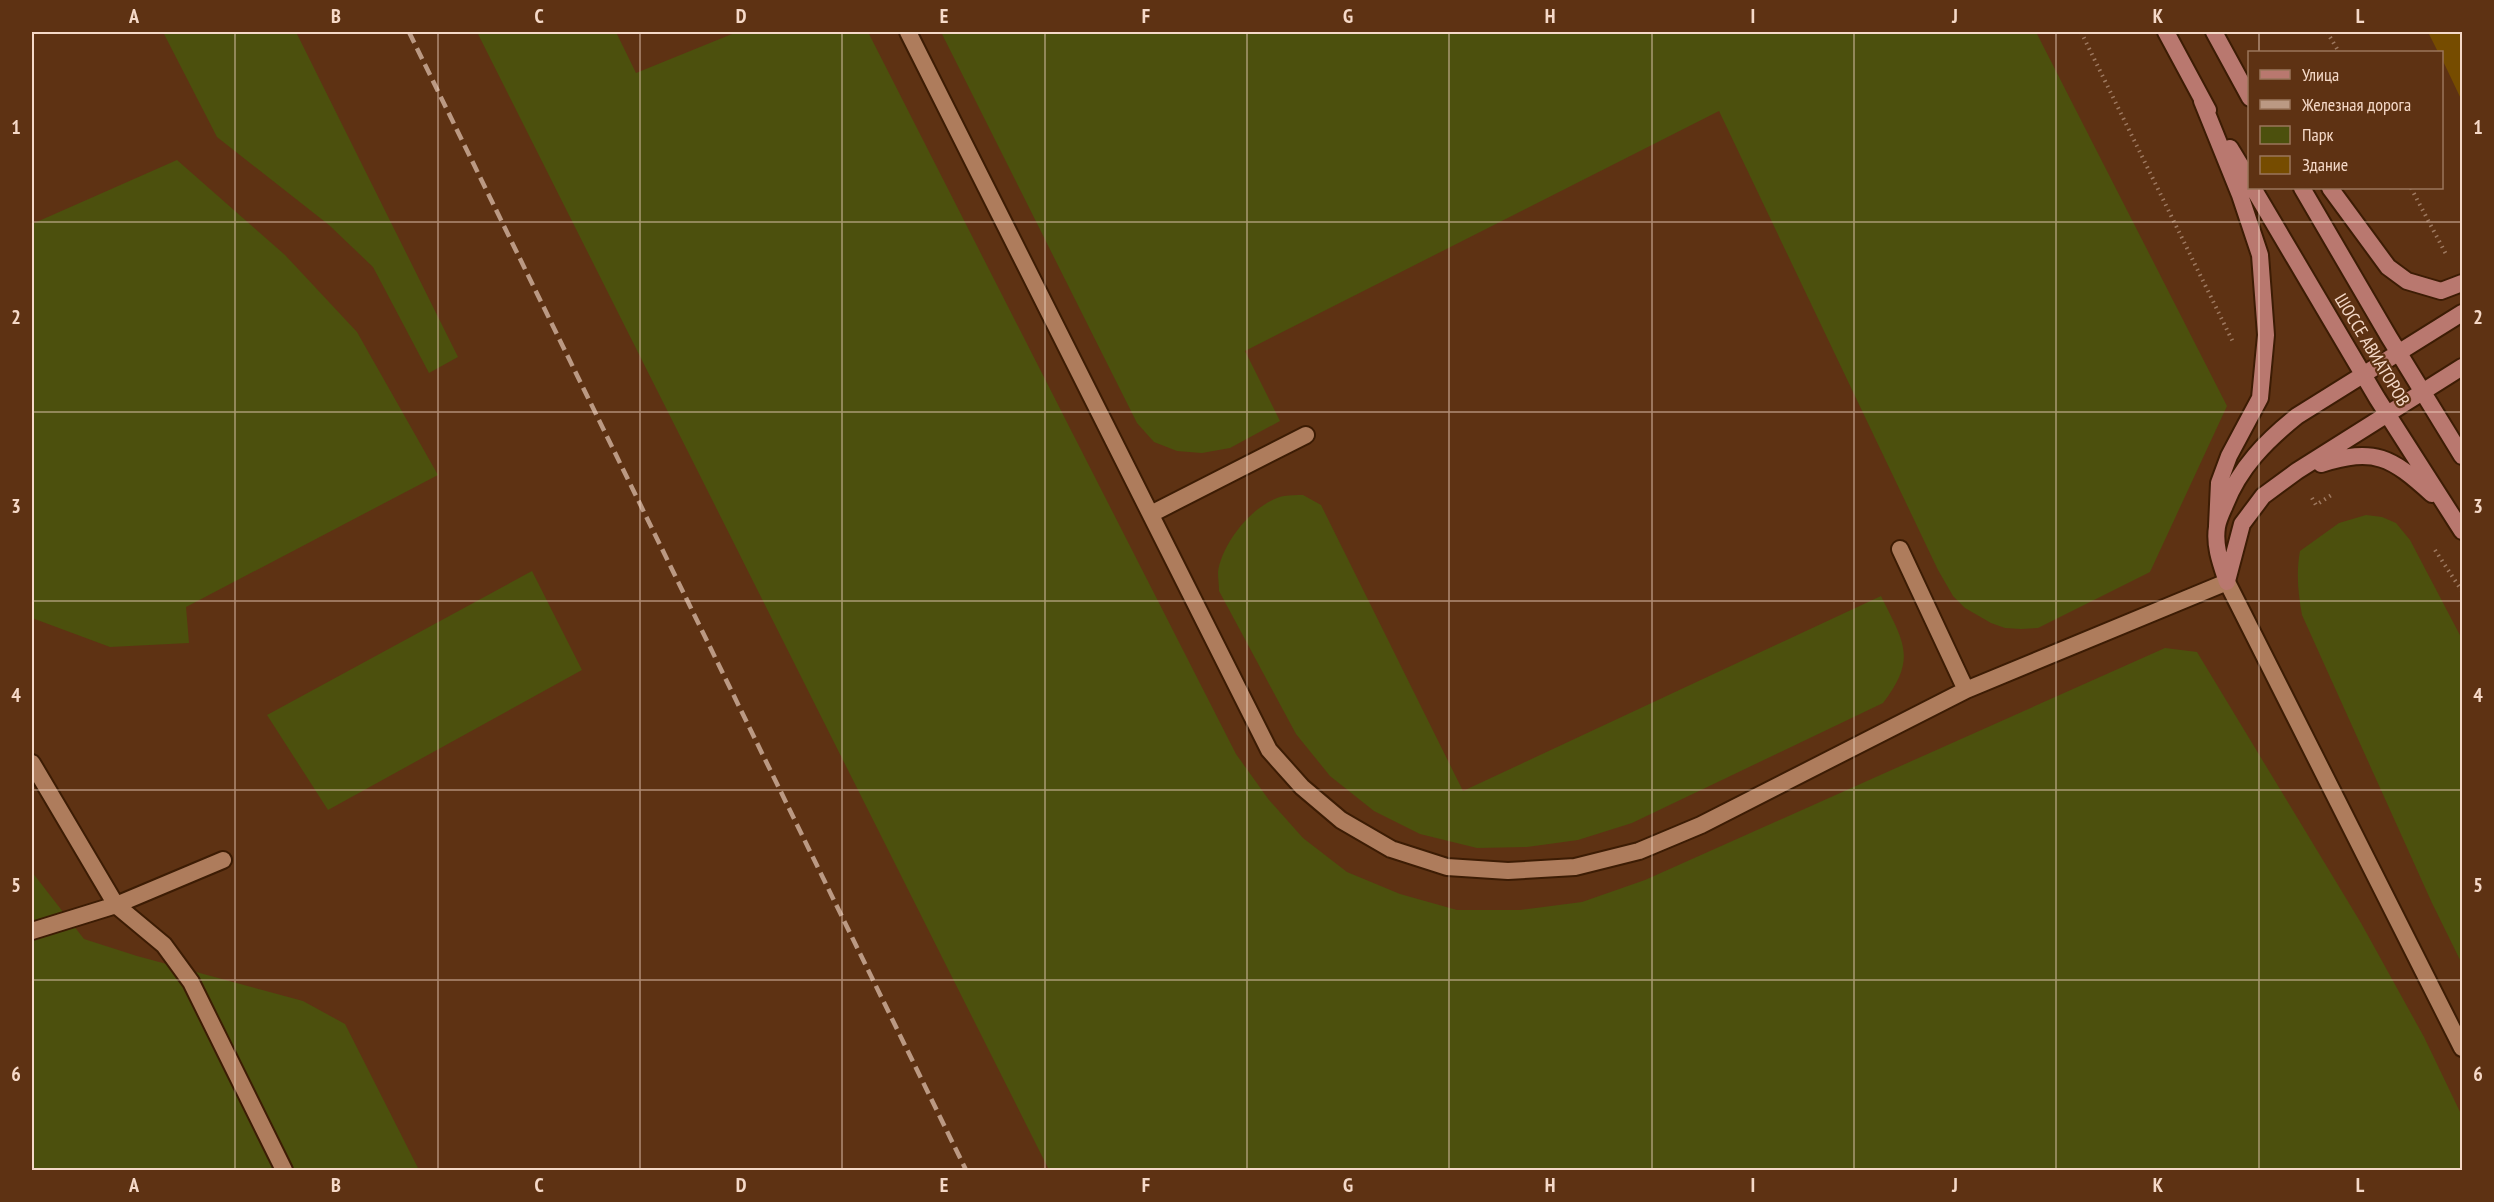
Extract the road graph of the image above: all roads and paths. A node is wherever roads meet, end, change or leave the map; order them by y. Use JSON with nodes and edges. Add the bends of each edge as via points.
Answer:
{"nodes":[{"id":1,"x":908,"y":32,"type":"edge"},
{"id":2,"x":2081,"y":32,"type":"edge"},
{"id":3,"x":2166,"y":32,"type":"edge"},
{"id":4,"x":2214,"y":32,"type":"edge"},
{"id":5,"x":2327,"y":32,"type":"edge"},
{"id":6,"x":2337,"y":51,"type":"edge"},
{"id":7,"x":2248,"y":93,"type":"edge"},
{"id":8,"x":2202,"y":101,"type":"junction"},
{"id":9,"x":2248,"y":178,"type":"edge"},
{"id":10,"x":2254,"y":189,"type":"edge"},
{"id":11,"x":2303,"y":189,"type":"edge"},
{"id":12,"x":2331,"y":189,"type":"edge"},
{"id":13,"x":2411,"y":189,"type":"edge"},
{"id":14,"x":2462,"y":284,"type":"edge"},
{"id":15,"x":2463,"y":313,"type":"edge"},
{"id":16,"x":2235,"y":346,"type":"dead end"},
{"id":17,"x":2399,"y":353,"type":"junction"},
{"id":18,"x":2463,"y":367,"type":"edge"},
{"id":19,"x":2363,"y":375,"type":"junction"},
{"id":20,"x":2423,"y":393,"type":"junction"},
{"id":21,"x":2388,"y":415,"type":"junction"},
{"id":22,"x":1306,"y":435,"type":"dead end"},
{"id":23,"x":2463,"y":456,"type":"edge"},
{"id":24,"x":2297,"y":471,"type":"junction"},
{"id":25,"x":2335,"y":493,"type":"dead end"},
{"id":26,"x":2449,"y":509,"type":"junction"},
{"id":27,"x":1151,"y":514,"type":"junction"},
{"id":28,"x":2217,"y":526,"type":"junction"},
{"id":29,"x":2463,"y":531,"type":"edge"},
{"id":30,"x":2431,"y":544,"type":"dead end"},
{"id":31,"x":1900,"y":549,"type":"dead end"},
{"id":32,"x":2227,"y":582,"type":"junction"},
{"id":33,"x":2463,"y":591,"type":"edge"},
{"id":34,"x":1966,"y":690,"type":"junction"},
{"id":35,"x":32,"y":763,"type":"edge"},
{"id":36,"x":223,"y":860,"type":"dead end"},
{"id":37,"x":116,"y":905,"type":"junction"},
{"id":38,"x":32,"y":931,"type":"edge"},
{"id":39,"x":2463,"y":1048,"type":"edge"},
{"id":40,"x":284,"y":1170,"type":"edge"}],
"edges":[{"from":1,"to":27,"type":"street"},
{"from":2,"to":16,"type":"path"},
{"from":3,"to":8,"type":"main road"},
{"from":4,"to":7,"type":"main road"},
{"from":5,"to":6,"type":"path"},
{"from":8,"to":9,"type":"main road"},
{"from":8,"to":28,"type":"main road","via":[[2260,255],[2266,335],[2260,398],[2219,483]]},
{"from":10,"to":19,"type":"main road","name":"ШОССЕ АВИАТОРОВ"},
{"from":11,"to":17,"type":"main road","name":"ШОССЕ АВИАТОРОВ"},
{"from":12,"to":14,"type":"main road","via":[[2388,267],[2408,281],[2440,291]]},
{"from":13,"to":14,"type":"path"},
{"from":15,"to":17,"type":"main road"},
{"from":17,"to":19,"type":"main road"},
{"from":17,"to":20,"type":"main road","name":"ШОССЕ АВИАТОРОВ"},
{"from":18,"to":20,"type":"main road"},
{"from":19,"to":21,"type":"main road","name":"ШОССЕ АВИАТОРОВ"},
{"from":19,"to":28,"type":"main road","via":[[2297,416],[2249,460],[2231,489]]},
{"from":20,"to":21,"type":"main road"},
{"from":20,"to":23,"type":"main road","name":"ШОССЕ АВИАТОРОВ"},
{"from":21,"to":24,"type":"main road"},
{"from":21,"to":26,"type":"main road","name":"ШОССЕ АВИАТОРОВ"},
{"from":22,"to":27,"type":"street"},
{"from":24,"to":25,"type":"path","via":[[2316,505]]},
{"from":24,"to":26,"type":"main road","via":[[2346,456],[2382,458],[2414,478]]},
{"from":24,"to":32,"type":"main road","via":[[2263,496],[2242,524]]},
{"from":26,"to":29,"type":"main road","name":"ШОССЕ АВИАТОРОВ"},
{"from":27,"to":34,"type":"street","via":[[1269,750],[1302,787],[1341,820],[1391,849],[1447,867],[1508,871],[1575,867],[1639,851],[1701,825]]},
{"from":28,"to":32,"type":"main road","via":[[2218,556]]},
{"from":30,"to":33,"type":"path"},
{"from":31,"to":34,"type":"street"},
{"from":32,"to":34,"type":"street"},
{"from":32,"to":39,"type":"street"},
{"from":35,"to":37,"type":"street"},
{"from":36,"to":37,"type":"street"},
{"from":37,"to":38,"type":"street"},
{"from":37,"to":40,"type":"street","via":[[164,945],[191,981]]}]}
